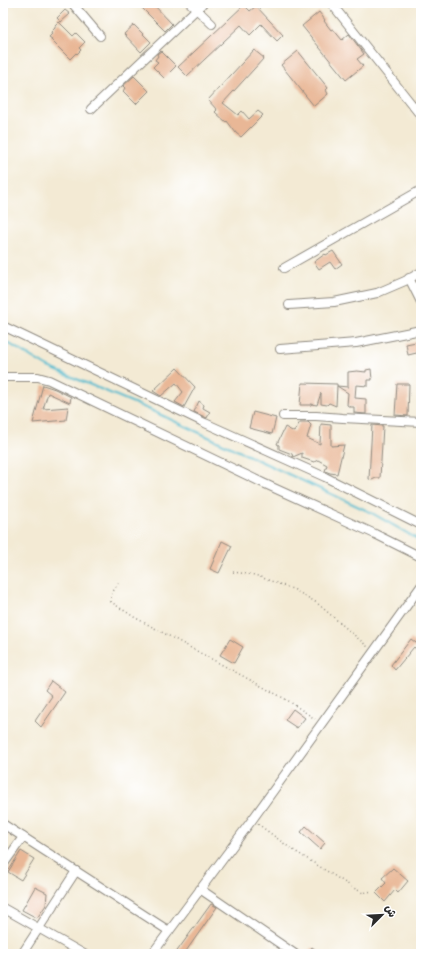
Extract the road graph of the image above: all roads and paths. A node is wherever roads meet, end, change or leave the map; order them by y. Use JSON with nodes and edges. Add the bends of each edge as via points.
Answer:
{"nodes":[{"id":1,"x":72,"y":3,"type":"edge"},
{"id":2,"x":331,"y":3,"type":"edge"},
{"id":3,"x":196,"y":5,"type":"edge"},
{"id":4,"x":212,"y":24,"type":"dead end"},
{"id":5,"x":100,"y":36,"type":"dead end"},
{"id":6,"x":91,"y":109,"type":"dead end"},
{"id":7,"x":421,"y":116,"type":"edge"},
{"id":8,"x":421,"y":190,"type":"edge"},
{"id":9,"x":284,"y":268,"type":"dead end"},
{"id":10,"x":421,"y":272,"type":"edge"},
{"id":11,"x":409,"y":278,"type":"junction"},
{"id":12,"x":421,"y":302,"type":"edge"},
{"id":13,"x":289,"y":305,"type":"dead end"},
{"id":14,"x":3,"y":326,"type":"edge"},
{"id":15,"x":421,"y":330,"type":"edge"},
{"id":16,"x":280,"y":349,"type":"dead end"},
{"id":17,"x":3,"y":377,"type":"edge"},
{"id":18,"x":283,"y":416,"type":"dead end"},
{"id":19,"x":421,"y":422,"type":"edge"},
{"id":20,"x":421,"y":525,"type":"edge"},
{"id":21,"x":421,"y":557,"type":"edge"},
{"id":22,"x":233,"y":572,"type":"dead end"},
{"id":23,"x":118,"y":583,"type":"dead end"},
{"id":24,"x":421,"y":586,"type":"edge"},
{"id":25,"x":374,"y":652,"type":"junction"},
{"id":26,"x":322,"y":724,"type":"junction"},
{"id":27,"x":252,"y":820,"type":"junction"},
{"id":28,"x":3,"y":824,"type":"edge"},
{"id":29,"x":23,"y":837,"type":"junction"},
{"id":30,"x":3,"y":865,"type":"edge"},
{"id":31,"x":76,"y":871,"type":"junction"},
{"id":32,"x":200,"y":889,"type":"junction"},
{"id":33,"x":372,"y":891,"type":"dead end"},
{"id":34,"x":3,"y":908,"type":"edge"},
{"id":35,"x":39,"y":928,"type":"junction"},
{"id":36,"x":169,"y":931,"type":"junction"},
{"id":37,"x":22,"y":954,"type":"edge"},
{"id":38,"x":84,"y":954,"type":"edge"},
{"id":39,"x":152,"y":954,"type":"edge"},
{"id":40,"x":295,"y":954,"type":"edge"}],
"edges":[{"from":1,"to":5,"type":"street"},
{"from":2,"to":7,"type":"street"},
{"from":3,"to":4,"type":"street"},
{"from":3,"to":6,"type":"street"},
{"from":8,"to":9,"type":"street"},
{"from":10,"to":11,"type":"street"},
{"from":11,"to":12,"type":"street"},
{"from":11,"to":13,"type":"street","via":[[377,293],[334,302]]},
{"from":14,"to":20,"type":"street","via":[[205,423],[325,477]]},
{"from":15,"to":16,"type":"street","via":[[356,343]]},
{"from":17,"to":21,"type":"street","via":[[38,377],[49,380]]},
{"from":18,"to":19,"type":"street"},
{"from":22,"to":25,"type":"path","via":[[255,575],[295,590],[317,603]]},
{"from":23,"to":26,"type":"path","via":[[111,596],[111,602],[287,700]]},
{"from":24,"to":25,"type":"street"},
{"from":25,"to":26,"type":"street"},
{"from":26,"to":27,"type":"street"},
{"from":27,"to":32,"type":"street"},
{"from":27,"to":33,"type":"path","via":[[290,848],[352,887],[364,893]]},
{"from":28,"to":29,"type":"street"},
{"from":29,"to":30,"type":"street"},
{"from":29,"to":31,"type":"street"},
{"from":31,"to":35,"type":"street"},
{"from":31,"to":36,"type":"street"},
{"from":32,"to":36,"type":"street"},
{"from":32,"to":40,"type":"street"},
{"from":34,"to":35,"type":"street"},
{"from":35,"to":37,"type":"street"},
{"from":35,"to":38,"type":"street"},
{"from":36,"to":39,"type":"street"}]}
